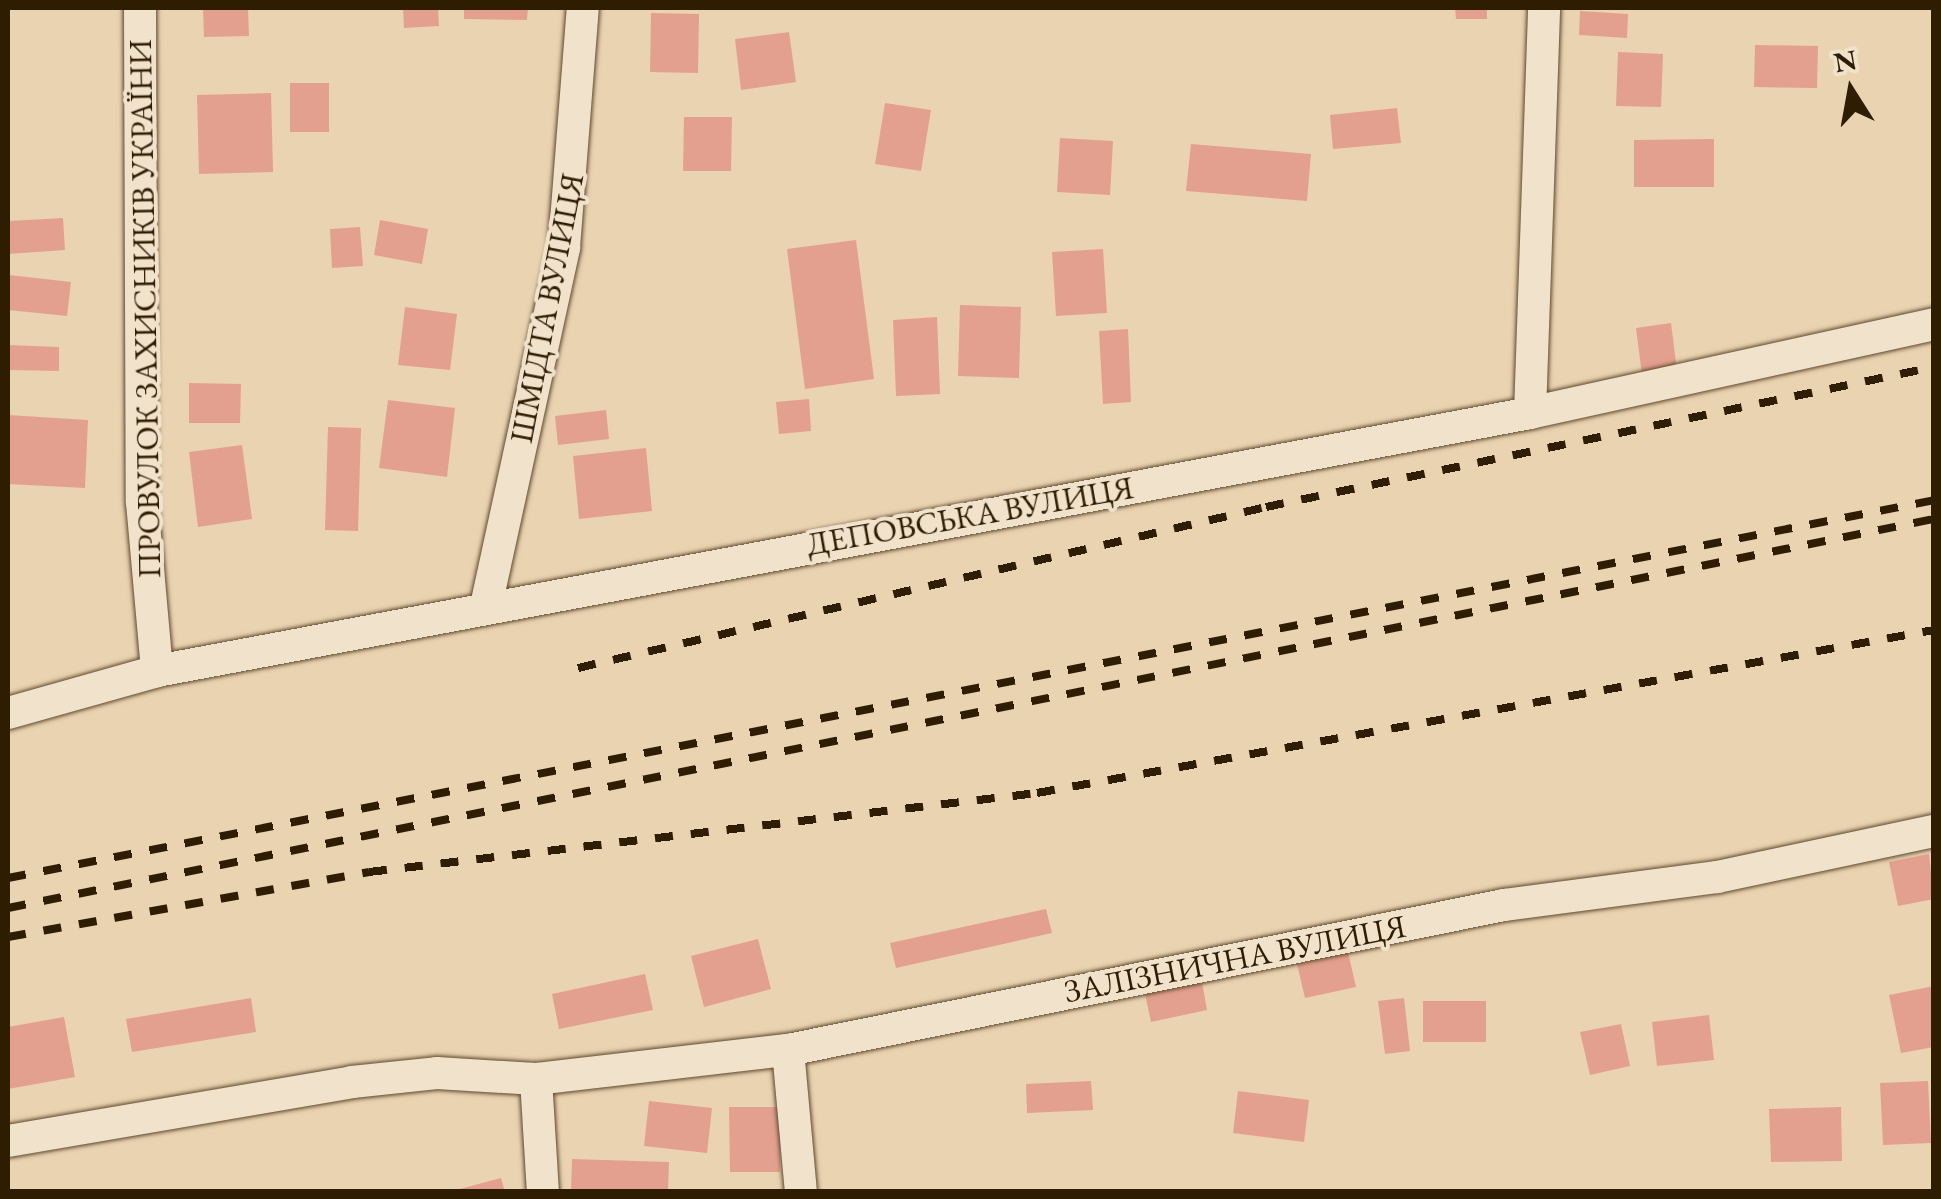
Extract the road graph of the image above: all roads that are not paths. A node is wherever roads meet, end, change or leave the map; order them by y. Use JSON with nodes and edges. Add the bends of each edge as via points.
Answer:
{"nodes":[{"id":1,"x":140,"y":8,"type":"edge"},
{"id":2,"x":582,"y":8,"type":"edge"},
{"id":3,"x":1544,"y":8,"type":"edge"},
{"id":4,"x":1934,"y":324,"type":"edge"},
{"id":5,"x":1530,"y":412,"type":"junction"},
{"id":6,"x":486,"y":606,"type":"junction"},
{"id":7,"x":156,"y":671,"type":"junction"},
{"id":8,"x":8,"y":714,"type":"edge"},
{"id":9,"x":1934,"y":832,"type":"edge"},
{"id":10,"x":788,"y":1050,"type":"junction"},
{"id":11,"x":536,"y":1078,"type":"junction"},
{"id":12,"x":8,"y":1141,"type":"edge"},
{"id":13,"x":544,"y":1192,"type":"edge"},
{"id":14,"x":801,"y":1192,"type":"edge"}],
"edges":[{"from":1,"to":7,"type":"street","name":"ПРОВУЛОК ЗАХИСНИКІВ УКРАЇНИ","via":[[142,502]]},
{"from":2,"to":6,"type":"street","name":"ШМІДТА ВУЛИЦЯ","via":[[564,246]]},
{"from":3,"to":5,"type":"street"},
{"from":4,"to":5,"type":"street","name":"ДЕПОВСЬКА ВУЛИЦЯ"},
{"from":5,"to":6,"type":"street","name":"ДЕПОВСЬКА ВУЛИЦЯ"},
{"from":6,"to":7,"type":"street","name":"ДЕПОВСЬКА ВУЛИЦЯ"},
{"from":7,"to":8,"type":"street","name":"ДЕПОВСЬКА ВУЛИЦЯ"},
{"from":9,"to":10,"type":"street","name":"ЗАЛІЗНИЧНА ВУЛИЦЯ","via":[[1718,877],[1504,905]]},
{"from":10,"to":11,"type":"street","name":"ЗАЛІЗНИЧНА ВУЛИЦЯ"},
{"from":10,"to":14,"type":"street"},
{"from":11,"to":12,"type":"street","name":"ЗАЛІЗНИЧНА ВУЛИЦЯ","via":[[437,1073],[352,1082]]},
{"from":11,"to":13,"type":"street"}]}
